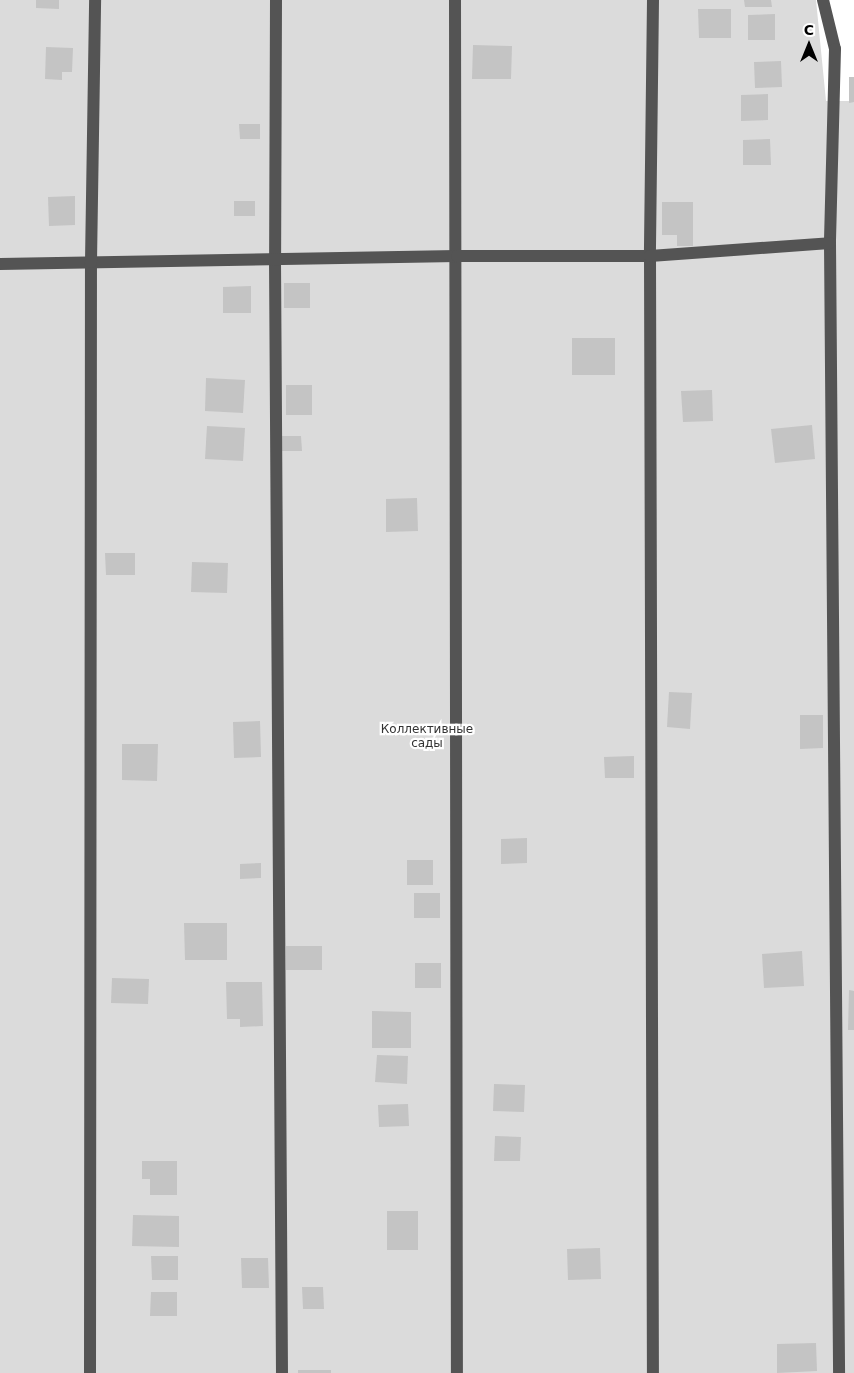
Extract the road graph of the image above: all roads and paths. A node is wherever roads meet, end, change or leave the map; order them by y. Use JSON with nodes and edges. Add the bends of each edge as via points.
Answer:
{"nodes":[{"id":1,"x":94,"y":0,"type":"edge"},
{"id":2,"x":276,"y":0,"type":"edge"},
{"id":3,"x":455,"y":0,"type":"edge"},
{"id":4,"x":653,"y":0,"type":"edge"},
{"id":5,"x":824,"y":0,"type":"edge"},
{"id":6,"x":830,"y":243,"type":"junction"},
{"id":7,"x":457,"y":256,"type":"junction"},
{"id":8,"x":650,"y":256,"type":"junction"},
{"id":9,"x":275,"y":260,"type":"junction"},
{"id":10,"x":91,"y":262,"type":"junction"},
{"id":11,"x":0,"y":264,"type":"edge"},
{"id":12,"x":90,"y":1373,"type":"edge"},
{"id":13,"x":282,"y":1373,"type":"edge"},
{"id":14,"x":457,"y":1373,"type":"edge"},
{"id":15,"x":653,"y":1373,"type":"edge"},
{"id":16,"x":839,"y":1373,"type":"edge"}],
"edges":[{"from":1,"to":10,"type":"street"},
{"from":2,"to":9,"type":"street"},
{"from":3,"to":7,"type":"street"},
{"from":4,"to":8,"type":"street"},
{"from":5,"to":6,"type":"street","via":[[835,49]]},
{"from":6,"to":8,"type":"street"},
{"from":6,"to":16,"type":"street"},
{"from":7,"to":8,"type":"street"},
{"from":7,"to":9,"type":"street"},
{"from":7,"to":14,"type":"street"},
{"from":8,"to":15,"type":"street"},
{"from":9,"to":10,"type":"street"},
{"from":9,"to":13,"type":"street"},
{"from":10,"to":11,"type":"street"},
{"from":10,"to":12,"type":"street"}]}
